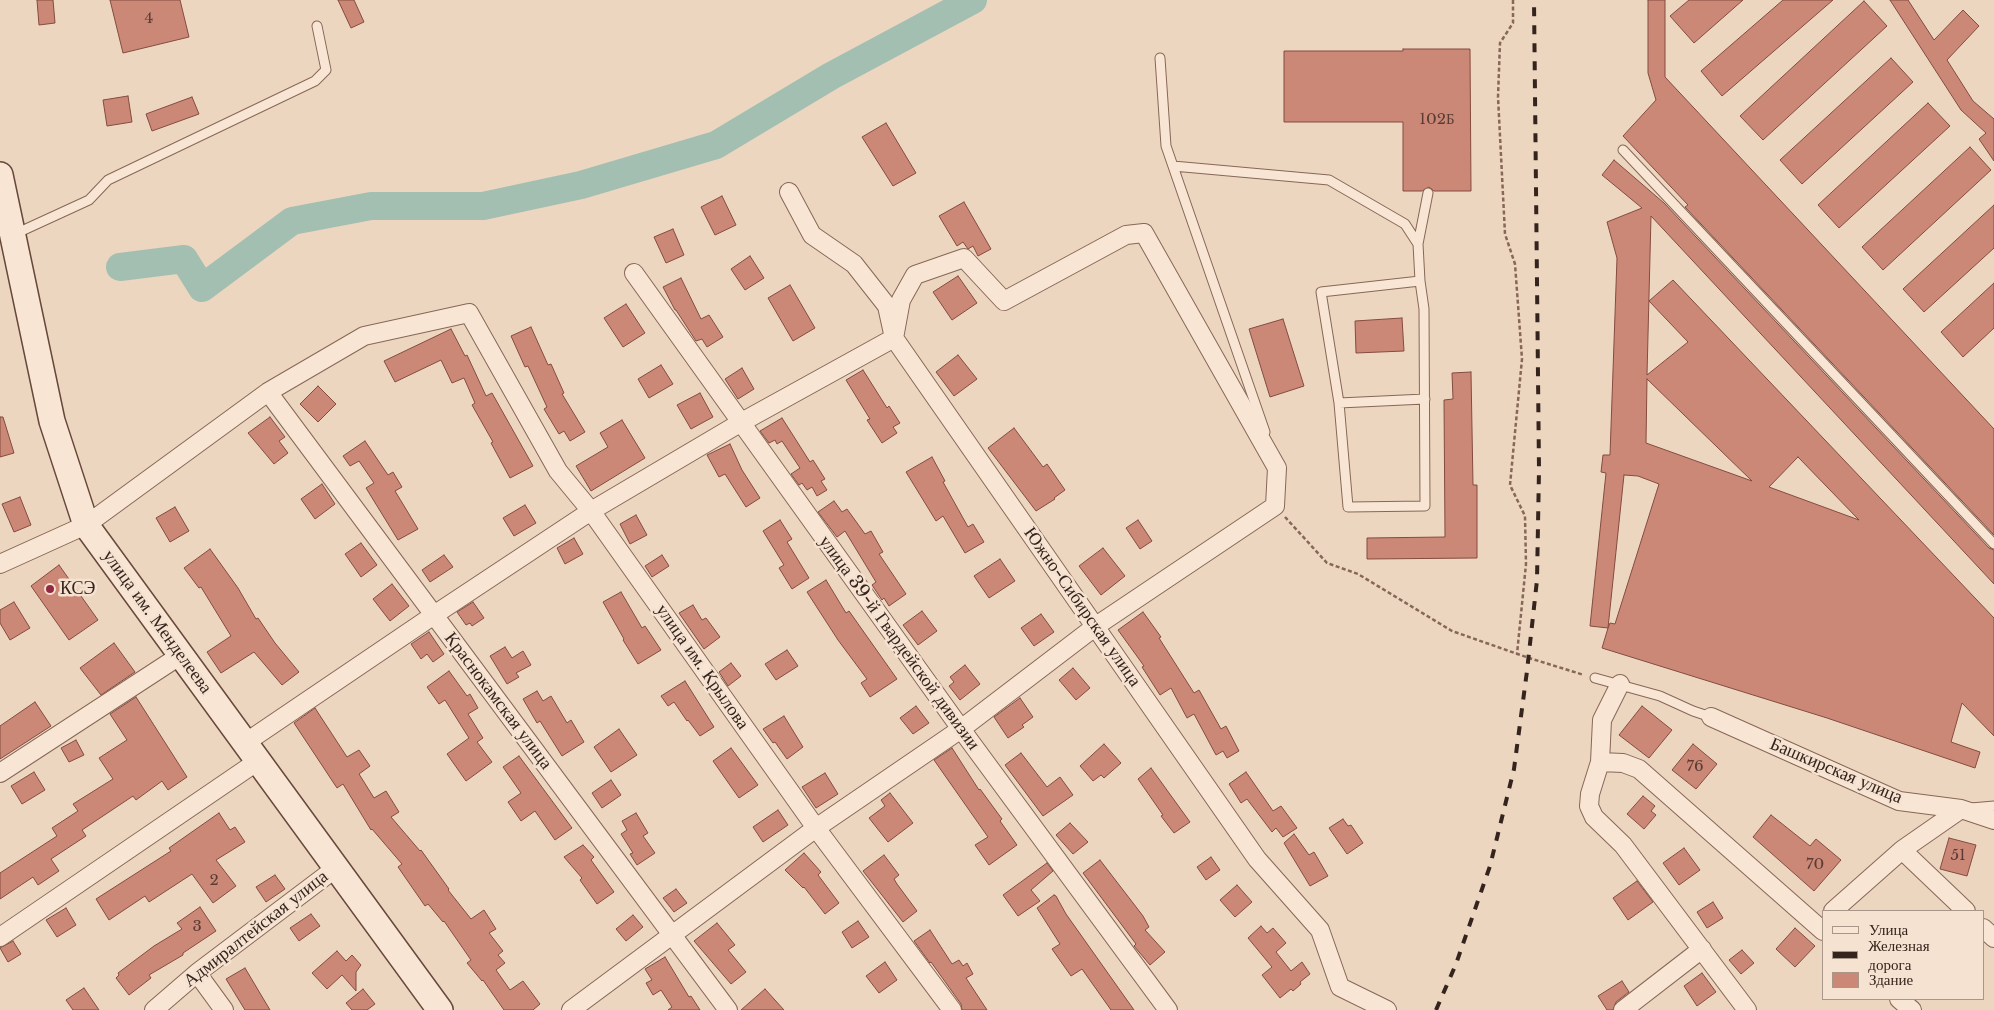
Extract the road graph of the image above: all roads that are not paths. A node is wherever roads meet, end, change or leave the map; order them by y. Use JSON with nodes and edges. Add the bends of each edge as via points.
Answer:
{"nodes":[{"id":1,"x":317,"y":26,"type":"dead end"},
{"id":2,"x":1160,"y":58,"type":"dead end"},
{"id":3,"x":1622,"y":150,"type":"dead end"},
{"id":4,"x":1173,"y":166,"type":"junction"},
{"id":5,"x":0,"y":175,"type":"edge"},
{"id":6,"x":789,"y":192,"type":"dead end"},
{"id":7,"x":1428,"y":193,"type":"dead end"},
{"id":8,"x":13,"y":235,"type":"junction"},
{"id":9,"x":1418,"y":244,"type":"junction"},
{"id":10,"x":634,"y":273,"type":"dead end"},
{"id":11,"x":1420,"y":281,"type":"junction"},
{"id":12,"x":894,"y":338,"type":"junction"},
{"id":13,"x":268,"y":392,"type":"junction"},
{"id":14,"x":1425,"y":399,"type":"junction"},
{"id":15,"x":1339,"y":403,"type":"junction"},
{"id":16,"x":740,"y":423,"type":"junction"},
{"id":17,"x":1277,"y":468,"type":"junction"},
{"id":18,"x":591,"y":511,"type":"junction"},
{"id":19,"x":86,"y":524,"type":"junction"},
{"id":20,"x":1994,"y":544,"type":"edge"},
{"id":21,"x":0,"y":564,"type":"edge"},
{"id":22,"x":434,"y":615,"type":"junction"},
{"id":23,"x":1096,"y":626,"type":"junction"},
{"id":24,"x":181,"y":655,"type":"junction"},
{"id":25,"x":1595,"y":678,"type":"road end"},
{"id":26,"x":1620,"y":684,"type":"junction"},
{"id":27,"x":1712,"y":716,"type":"joint"},
{"id":28,"x":961,"y":729,"type":"junction"},
{"id":29,"x":252,"y":752,"type":"junction"},
{"id":30,"x":1600,"y":762,"type":"junction"},
{"id":31,"x":0,"y":773,"type":"edge"},
{"id":32,"x":1994,"y":806,"type":"edge"},
{"id":33,"x":1960,"y":809,"type":"junction"},
{"id":34,"x":1994,"y":820,"type":"edge"},
{"id":35,"x":816,"y":828,"type":"junction"},
{"id":36,"x":1902,"y":850,"type":"junction"},
{"id":37,"x":336,"y":868,"type":"junction"},
{"id":38,"x":1834,"y":910,"type":"edge"},
{"id":39,"x":1965,"y":910,"type":"edge"},
{"id":40,"x":1821,"y":926,"type":"edge"},
{"id":41,"x":1984,"y":929,"type":"edge"},
{"id":42,"x":671,"y":934,"type":"junction"},
{"id":43,"x":0,"y":937,"type":"edge"},
{"id":44,"x":1994,"y":938,"type":"edge"},
{"id":45,"x":1702,"y":949,"type":"junction"},
{"id":46,"x":198,"y":973,"type":"junction"},
{"id":47,"x":1900,"y":1000,"type":"edge"},
{"id":48,"x":154,"y":1010,"type":"edge"},
{"id":49,"x":224,"y":1010,"type":"edge"},
{"id":50,"x":440,"y":1010,"type":"edge"},
{"id":51,"x":571,"y":1010,"type":"edge"},
{"id":52,"x":728,"y":1010,"type":"edge"},
{"id":53,"x":952,"y":1010,"type":"edge"},
{"id":54,"x":1168,"y":1010,"type":"edge"},
{"id":55,"x":1387,"y":1010,"type":"edge"},
{"id":56,"x":1623,"y":1010,"type":"edge"},
{"id":57,"x":1747,"y":1010,"type":"edge"},
{"id":58,"x":1912,"y":1010,"type":"edge"}],
"edges":[{"from":1,"to":8,"type":"lane","via":[[326,70],[315,81],[108,180],[89,200]]},
{"from":2,"to":4,"type":"lane","via":[[1166,146]]},
{"from":3,"to":20,"type":"lane"},
{"from":4,"to":9,"type":"lane","via":[[1329,180],[1405,224]]},
{"from":4,"to":17,"type":"lane"},
{"from":5,"to":8,"type":"main road","name":"улица им. Менделеева"},
{"from":6,"to":12,"type":"street","name":"Южно-Сибирская улица","via":[[812,235],[854,264],[887,306]]},
{"from":7,"to":9,"type":"lane"},
{"from":8,"to":19,"type":"main road","name":"улица им. Менделеева","via":[[52,422]]},
{"from":9,"to":11,"type":"lane"},
{"from":10,"to":16,"type":"street","name":"улица 39-й Гвардейской дивизии"},
{"from":11,"to":14,"type":"lane","via":[[1424,309]]},
{"from":11,"to":15,"type":"lane","via":[[1321,292]]},
{"from":12,"to":16,"type":"street"},
{"from":12,"to":17,"type":"street","via":[[901,300],[915,275],[964,258],[1004,301],[1126,235],[1144,233]]},
{"from":12,"to":23,"type":"street","name":"Южно-Сибирская улица"},
{"from":13,"to":18,"type":"street","name":"улица им. Крылова","via":[[364,336],[469,313],[558,471]]},
{"from":13,"to":19,"type":"street"},
{"from":13,"to":22,"type":"street","name":"Краснокамская улица"},
{"from":14,"to":15,"type":"lane"},
{"from":14,"to":15,"type":"lane","via":[[1425,506],[1348,507]]},
{"from":16,"to":18,"type":"street"},
{"from":16,"to":28,"type":"street","name":"улица 39-й Гвардейской дивизии"},
{"from":17,"to":23,"type":"street","via":[[1275,506]]},
{"from":18,"to":22,"type":"street"},
{"from":18,"to":35,"type":"street","name":"улица им. Крылова"},
{"from":19,"to":21,"type":"street"},
{"from":19,"to":24,"type":"main road","name":"улица им. Менделеева"},
{"from":22,"to":29,"type":"street"},
{"from":22,"to":42,"type":"street","name":"Краснокамская улица"},
{"from":23,"to":28,"type":"street"},
{"from":23,"to":55,"type":"street","name":"Южно-Сибирская улица","via":[[1257,859],[1320,930],[1340,987]]},
{"from":24,"to":29,"type":"main road","name":"улица им. Менделеева"},
{"from":24,"to":31,"type":"street"},
{"from":25,"to":26,"type":"lane"},
{"from":26,"to":27,"type":"lane"},
{"from":26,"to":30,"type":"street","via":[[1602,720]]},
{"from":27,"to":33,"type":"street","name":"Башкирская улица","via":[[1899,802]]},
{"from":28,"to":35,"type":"street"},
{"from":28,"to":54,"type":"street","name":"улица 39-й Гвардейской дивизии"},
{"from":29,"to":37,"type":"main road","name":"улица им. Менделеева"},
{"from":29,"to":43,"type":"street"},
{"from":30,"to":40,"type":"street","via":[[1623,763],[1639,769]]},
{"from":30,"to":45,"type":"street","via":[[1590,794],[1594,818],[1623,846]]},
{"from":32,"to":33,"type":"lane"},
{"from":33,"to":34,"type":"street","name":"Башкирская улица"},
{"from":33,"to":36,"type":"street"},
{"from":35,"to":42,"type":"street"},
{"from":35,"to":53,"type":"street","name":"улица им. Крылова"},
{"from":36,"to":38,"type":"street"},
{"from":36,"to":39,"type":"street"},
{"from":37,"to":46,"type":"street","name":"Адмиралтейская улица"},
{"from":37,"to":50,"type":"main road","name":"улица им. Менделеева"},
{"from":41,"to":44,"type":"street"},
{"from":42,"to":51,"type":"street"},
{"from":42,"to":52,"type":"street","name":"Краснокамская улица"},
{"from":45,"to":56,"type":"street"},
{"from":45,"to":57,"type":"street"},
{"from":46,"to":48,"type":"street","name":"Адмиралтейская улица"},
{"from":46,"to":49,"type":"street"},
{"from":47,"to":58,"type":"street"}]}
